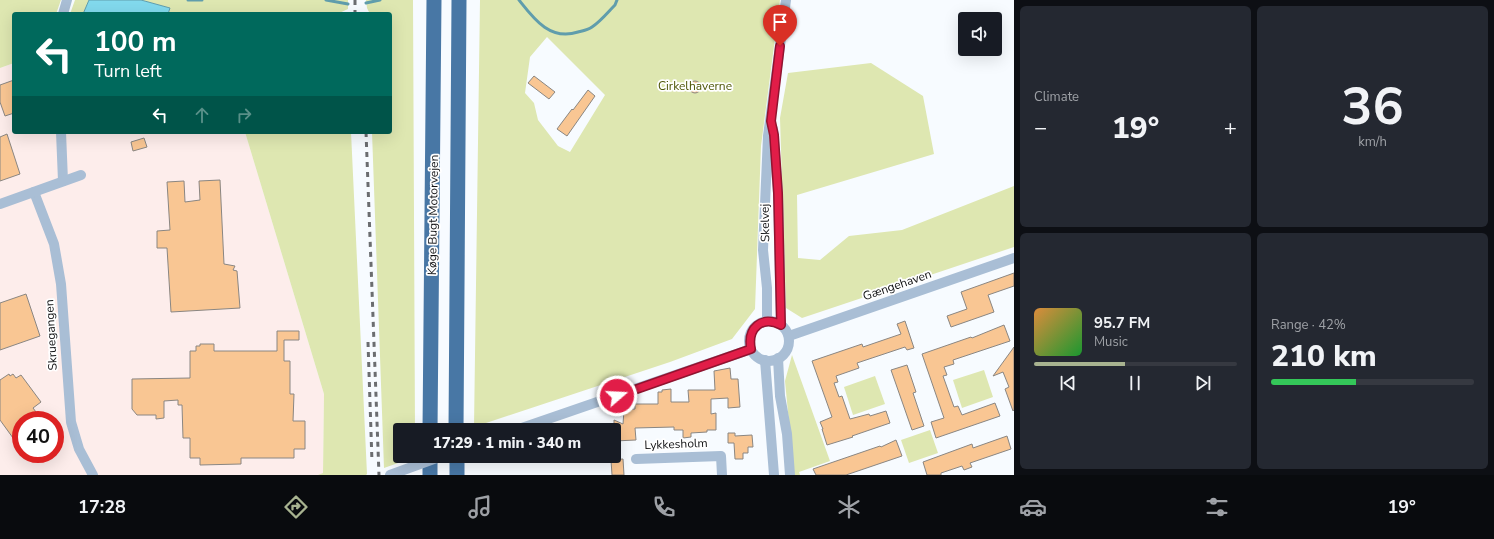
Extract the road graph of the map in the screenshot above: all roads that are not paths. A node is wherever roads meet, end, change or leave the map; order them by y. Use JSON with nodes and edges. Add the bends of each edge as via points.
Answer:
{"nodes":[{"id":1,"x":68,"y":0,"type":"edge"},
{"id":2,"x":434,"y":0,"type":"edge"},
{"id":3,"x":458,"y":0,"type":"edge"},
{"id":4,"x":786,"y":0,"type":"edge"},
{"id":5,"x":64,"y":12,"type":"edge"},
{"id":6,"x":771,"y":121,"type":"junction"},
{"id":7,"x":61,"y":134,"type":"edge"},
{"id":8,"x":81,"y":175,"type":"dead end"},
{"id":9,"x":63,"y":181,"type":"junction"},
{"id":10,"x":34,"y":192,"type":"junction"},
{"id":11,"x":0,"y":204,"type":"edge"},
{"id":12,"x":1014,"y":258,"type":"edge"},
{"id":13,"x":767,"y":321,"type":"junction"},
{"id":14,"x":781,"y":325,"type":"junction"},
{"id":15,"x":789,"y":336,"type":"junction"},
{"id":16,"x":751,"y":349,"type":"junction"},
{"id":17,"x":778,"y":358,"type":"junction"},
{"id":18,"x":764,"y":360,"type":"junction"},
{"id":19,"x":430,"y":423,"type":"edge"},
{"id":20,"x":456,"y":423,"type":"edge"},
{"id":21,"x":536,"y":423,"type":"edge"},
{"id":22,"x":636,"y":459,"type":"dead end"},
{"id":23,"x":423,"y":463,"type":"edge"},
{"id":24,"x":430,"y":463,"type":"edge"},
{"id":25,"x":457,"y":463,"type":"edge"},
{"id":26,"x":93,"y":475,"type":"edge"},
{"id":27,"x":390,"y":475,"type":"edge"},
{"id":28,"x":430,"y":475,"type":"edge"},
{"id":29,"x":457,"y":475,"type":"edge"},
{"id":30,"x":722,"y":475,"type":"edge"},
{"id":31,"x":774,"y":475,"type":"edge"},
{"id":32,"x":790,"y":475,"type":"edge"}],
"edges":[{"from":1,"to":5,"type":"street"},
{"from":2,"to":19,"type":"highway","name":"Køge Bugt Motorvejen"},
{"from":3,"to":20,"type":"highway","name":"Køge Bugt Motorvejen"},
{"from":4,"to":6,"type":"street","name":"Skelvej"},
{"from":6,"to":13,"type":"street","name":"Skelvej","via":[[767,144],[764,250]]},
{"from":6,"to":14,"type":"street","name":"Skelvej","via":[[778,193]]},
{"from":7,"to":9,"type":"street"},
{"from":8,"to":9,"type":"street"},
{"from":9,"to":10,"type":"street"},
{"from":10,"to":11,"type":"street"},
{"from":10,"to":26,"type":"street","name":"Skruegangen","via":[[54,244],[61,284],[71,422],[79,449]]},
{"from":12,"to":15,"type":"street","name":"Gængehaven"},
{"from":13,"to":14,"type":"street"},
{"from":13,"to":16,"type":"street","via":[[752,330],[749,340]]},
{"from":14,"to":15,"type":"street"},
{"from":15,"to":17,"type":"street","via":[[786,352]]},
{"from":16,"to":18,"type":"street"},
{"from":16,"to":21,"type":"street"},
{"from":17,"to":18,"type":"street"},
{"from":17,"to":32,"type":"street"},
{"from":18,"to":31,"type":"street"},
{"from":22,"to":30,"type":"street","name":"Lykkesholm","via":[[721,456]]},
{"from":23,"to":27,"type":"street","bridge":true},
{"from":24,"to":28,"type":"highway"},
{"from":25,"to":29,"type":"highway"}]}
